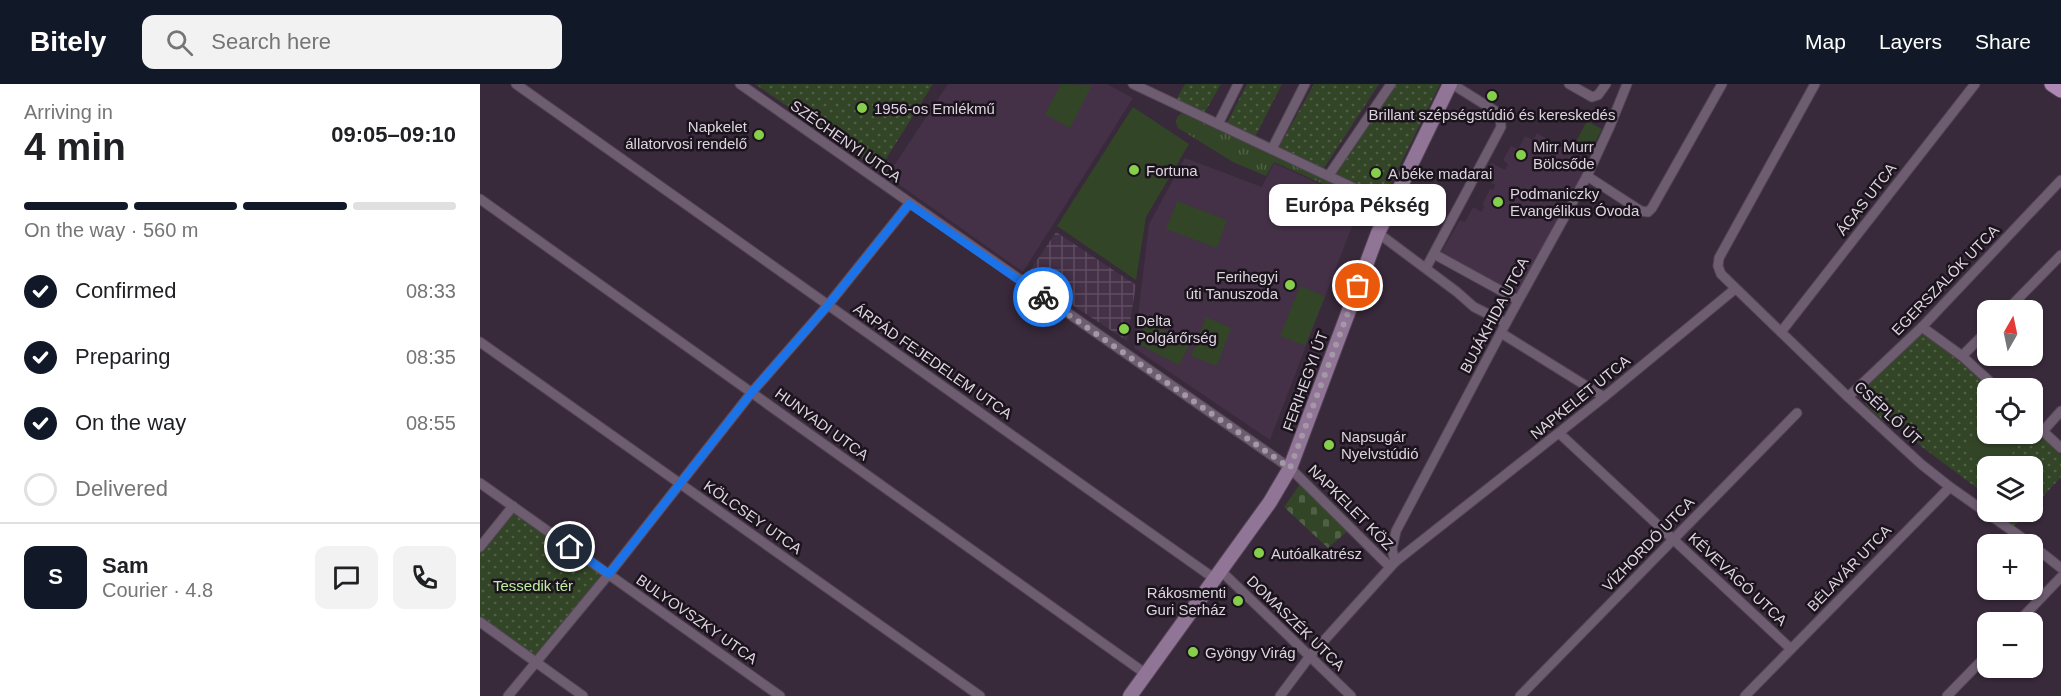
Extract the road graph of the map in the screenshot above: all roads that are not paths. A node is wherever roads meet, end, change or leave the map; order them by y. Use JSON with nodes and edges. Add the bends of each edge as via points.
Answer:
{"nodes":[{"id":1,"x":516,"y":84,"type":"edge"},
{"id":2,"x":740,"y":84,"type":"edge"},
{"id":3,"x":1134,"y":84,"type":"edge"},
{"id":4,"x":1160,"y":84,"type":"edge"},
{"id":5,"x":1238,"y":84,"type":"edge"},
{"id":6,"x":1305,"y":84,"type":"edge"},
{"id":7,"x":1391,"y":84,"type":"edge"},
{"id":8,"x":1451,"y":84,"type":"edge"},
{"id":9,"x":1569,"y":84,"type":"edge"},
{"id":10,"x":1606,"y":84,"type":"edge"},
{"id":11,"x":1627,"y":84,"type":"edge"},
{"id":12,"x":1722,"y":84,"type":"edge"},
{"id":13,"x":1815,"y":84,"type":"edge"},
{"id":14,"x":1975,"y":84,"type":"edge"},
{"id":15,"x":2052,"y":84,"type":"edge"},
{"id":16,"x":2061,"y":90,"type":"edge"},
{"id":17,"x":1154,"y":94,"type":"junction"},
{"id":18,"x":1218,"y":124,"type":"junction"},
{"id":19,"x":1272,"y":149,"type":"junction"},
{"id":20,"x":1329,"y":175,"type":"junction"},
{"id":21,"x":1587,"y":176,"type":"junction"},
{"id":22,"x":2061,"y":180,"type":"edge"},
{"id":23,"x":480,"y":199,"type":"edge"},
{"id":24,"x":909,"y":204,"type":"junction"},
{"id":25,"x":1390,"y":205,"type":"junction"},
{"id":26,"x":1378,"y":233,"type":"junction"},
{"id":27,"x":1434,"y":255,"type":"junction"},
{"id":28,"x":2061,"y":255,"type":"edge"},
{"id":29,"x":1426,"y":268,"type":"junction"},
{"id":30,"x":1735,"y":289,"type":"junction"},
{"id":31,"x":1518,"y":300,"type":"junction"},
{"id":32,"x":2017,"y":300,"type":"edge"},
{"id":33,"x":828,"y":305,"type":"junction"},
{"id":34,"x":1506,"y":323,"type":"junction"},
{"id":35,"x":1922,"y":327,"type":"junction"},
{"id":36,"x":1781,"y":332,"type":"junction"},
{"id":37,"x":1501,"y":333,"type":"junction"},
{"id":38,"x":1977,"y":341,"type":"edge"},
{"id":39,"x":480,"y":342,"type":"edge"},
{"id":40,"x":1962,"y":356,"type":"junction"},
{"id":41,"x":1986,"y":378,"type":"edge"},
{"id":42,"x":752,"y":392,"type":"junction"},
{"id":43,"x":1848,"y":396,"type":"junction"},
{"id":44,"x":1604,"y":397,"type":"junction"},
{"id":45,"x":2061,"y":411,"type":"edge"},
{"id":46,"x":1797,"y":413,"type":"dead end"},
{"id":47,"x":2043,"y":431,"type":"joint"},
{"id":48,"x":1558,"y":433,"type":"junction"},
{"id":49,"x":2061,"y":448,"type":"edge"},
{"id":50,"x":1290,"y":468,"type":"junction"},
{"id":51,"x":480,"y":483,"type":"edge"},
{"id":52,"x":680,"y":484,"type":"junction"},
{"id":53,"x":1950,"y":487,"type":"junction"},
{"id":54,"x":513,"y":506,"type":"junction"},
{"id":55,"x":2016,"y":534,"type":"edge"},
{"id":56,"x":1673,"y":540,"type":"junction"},
{"id":57,"x":480,"y":547,"type":"edge"},
{"id":58,"x":2043,"y":553,"type":"edge"},
{"id":59,"x":1393,"y":564,"type":"junction"},
{"id":60,"x":2060,"y":566,"type":"edge"},
{"id":61,"x":609,"y":574,"type":"junction"},
{"id":62,"x":1218,"y":575,"type":"junction"},
{"id":63,"x":2061,"y":577,"type":"edge"},
{"id":64,"x":2028,"y":612,"type":"edge"},
{"id":65,"x":480,"y":622,"type":"edge"},
{"id":66,"x":1791,"y":649,"type":"junction"},
{"id":67,"x":1310,"y":656,"type":"junction"},
{"id":68,"x":536,"y":663,"type":"junction"},
{"id":69,"x":1977,"y":665,"type":"edge"},
{"id":70,"x":1146,"y":674,"type":"junction"},
{"id":71,"x":508,"y":696,"type":"edge"},
{"id":72,"x":583,"y":696,"type":"edge"},
{"id":73,"x":780,"y":696,"type":"edge"},
{"id":74,"x":980,"y":696,"type":"edge"},
{"id":75,"x":1130,"y":696,"type":"edge"},
{"id":76,"x":1280,"y":696,"type":"edge"},
{"id":77,"x":1351,"y":696,"type":"edge"},
{"id":78,"x":1520,"y":696,"type":"edge"},
{"id":79,"x":1745,"y":696,"type":"edge"},
{"id":80,"x":1947,"y":696,"type":"edge"}],
"edges":[{"from":1,"to":33,"type":"street","name":"ÁRPÁD FEJEDELEM UTCA"},
{"from":2,"to":24,"type":"street","name":"SZÉCHENYI UTCA"},
{"from":3,"to":17,"type":"street"},
{"from":4,"to":17,"type":"street"},
{"from":5,"to":18,"type":"street"},
{"from":6,"to":19,"type":"street"},
{"from":7,"to":20,"type":"street"},
{"from":8,"to":25,"type":"main road","name":"FERIHEGYI ÚT"},
{"from":8,"to":27,"type":"street","name":"FERIHEGYI ÚT","via":[[1500,114],[1502,120]]},
{"from":9,"to":10,"type":"street","via":[[1592,96],[1598,95]]},
{"from":11,"to":21,"type":"street","name":"BUJÁKHIDA UTCA"},
{"from":12,"to":21,"type":"street","via":[[1648,212],[1641,212]]},
{"from":13,"to":30,"type":"street","via":[[1719,258],[1721,274]]},
{"from":14,"to":36,"type":"street","name":"ÁGAS UTCA"},
{"from":15,"to":16,"type":"main road"},
{"from":17,"to":18,"type":"street"},
{"from":18,"to":19,"type":"street"},
{"from":19,"to":20,"type":"street"},
{"from":20,"to":25,"type":"street"},
{"from":21,"to":31,"type":"street","name":"BUJÁKHIDA UTCA"},
{"from":22,"to":35,"type":"street","name":"EGERSZALÓK UTCA"},
{"from":23,"to":42,"type":"street","name":"HUNYADI UTCA"},
{"from":24,"to":33,"type":"street"},
{"from":24,"to":50,"type":"street","name":"SZÉCHENYI UTCA"},
{"from":25,"to":26,"type":"main road","name":"FERIHEGYI ÚT"},
{"from":26,"to":29,"type":"street"},
{"from":26,"to":50,"type":"main road","name":"FERIHEGYI ÚT"},
{"from":27,"to":29,"type":"street","name":"FERIHEGYI ÚT"},
{"from":27,"to":31,"type":"street"},
{"from":28,"to":32,"type":"street"},
{"from":29,"to":34,"type":"street","via":[[1474,307]]},
{"from":30,"to":36,"type":"street","name":"CSÉPLŐ ÚT"},
{"from":30,"to":44,"type":"street","name":"NAPKELET UTCA"},
{"from":31,"to":34,"type":"street","name":"BUJÁKHIDA UTCA"},
{"from":33,"to":42,"type":"street"},
{"from":33,"to":62,"type":"street","name":"ÁRPÁD FEJEDELEM UTCA"},
{"from":34,"to":37,"type":"street","name":"BUJÁKHIDA UTCA"},
{"from":35,"to":40,"type":"street"},
{"from":35,"to":43,"type":"street","name":"EGERSZALÓK UTCA"},
{"from":36,"to":43,"type":"street","name":"CSÉPLŐ ÚT"},
{"from":37,"to":44,"type":"street"},
{"from":37,"to":59,"type":"street","name":"BUJÁKHIDA UTCA","via":[[1396,531]]},
{"from":38,"to":40,"type":"street"},
{"from":39,"to":52,"type":"street","name":"KÖLCSEY UTCA"},
{"from":40,"to":41,"type":"street"},
{"from":42,"to":52,"type":"street"},
{"from":42,"to":70,"type":"street","name":"HUNYADI UTCA"},
{"from":43,"to":53,"type":"street","name":"CSÉPLŐ ÚT"},
{"from":44,"to":48,"type":"street","name":"NAPKELET UTCA"},
{"from":45,"to":47,"type":"street"},
{"from":46,"to":56,"type":"street","name":"VÍZHORDÓ UTCA"},
{"from":47,"to":49,"type":"street"},
{"from":48,"to":56,"type":"street","name":"KÉVEVÁGÓ UTCA"},
{"from":48,"to":59,"type":"street","name":"NAPKELET UTCA"},
{"from":50,"to":59,"type":"street","name":"NAPKELET KÖZ"},
{"from":50,"to":62,"type":"main road","name":"FERIHEGYI ÚT"},
{"from":51,"to":54,"type":"street","name":"BULYOVSZKY UTCA"},
{"from":52,"to":61,"type":"street"},
{"from":52,"to":74,"type":"street","name":"KÖLCSEY UTCA"},
{"from":53,"to":55,"type":"street","name":"CSÉPLŐ ÚT"},
{"from":53,"to":66,"type":"street","name":"BÉLAVÁR UTCA"},
{"from":54,"to":57,"type":"street"},
{"from":54,"to":61,"type":"street","name":"BULYOVSZKY UTCA"},
{"from":56,"to":66,"type":"street","name":"KÉVEVÁGÓ UTCA"},
{"from":56,"to":78,"type":"street","name":"VÍZHORDÓ UTCA"},
{"from":58,"to":60,"type":"street","name":"CSÉPLŐ ÚT"},
{"from":59,"to":67,"type":"street","name":"NAPKELET UTCA"},
{"from":61,"to":68,"type":"street"},
{"from":61,"to":73,"type":"street","name":"BULYOVSZKY UTCA"},
{"from":62,"to":67,"type":"street","name":"DOMASZÉK UTCA"},
{"from":62,"to":70,"type":"main road","name":"FERIHEGYI ÚT"},
{"from":63,"to":64,"type":"street"},
{"from":65,"to":68,"type":"street"},
{"from":66,"to":79,"type":"street","name":"BÉLAVÁR UTCA"},
{"from":67,"to":76,"type":"street","name":"NAPKELET UTCA"},
{"from":67,"to":77,"type":"street","name":"DOMASZÉK UTCA"},
{"from":68,"to":71,"type":"street"},
{"from":68,"to":72,"type":"street"},
{"from":69,"to":80,"type":"street"},
{"from":70,"to":75,"type":"main road","name":"FERIHEGYI ÚT"}]}
